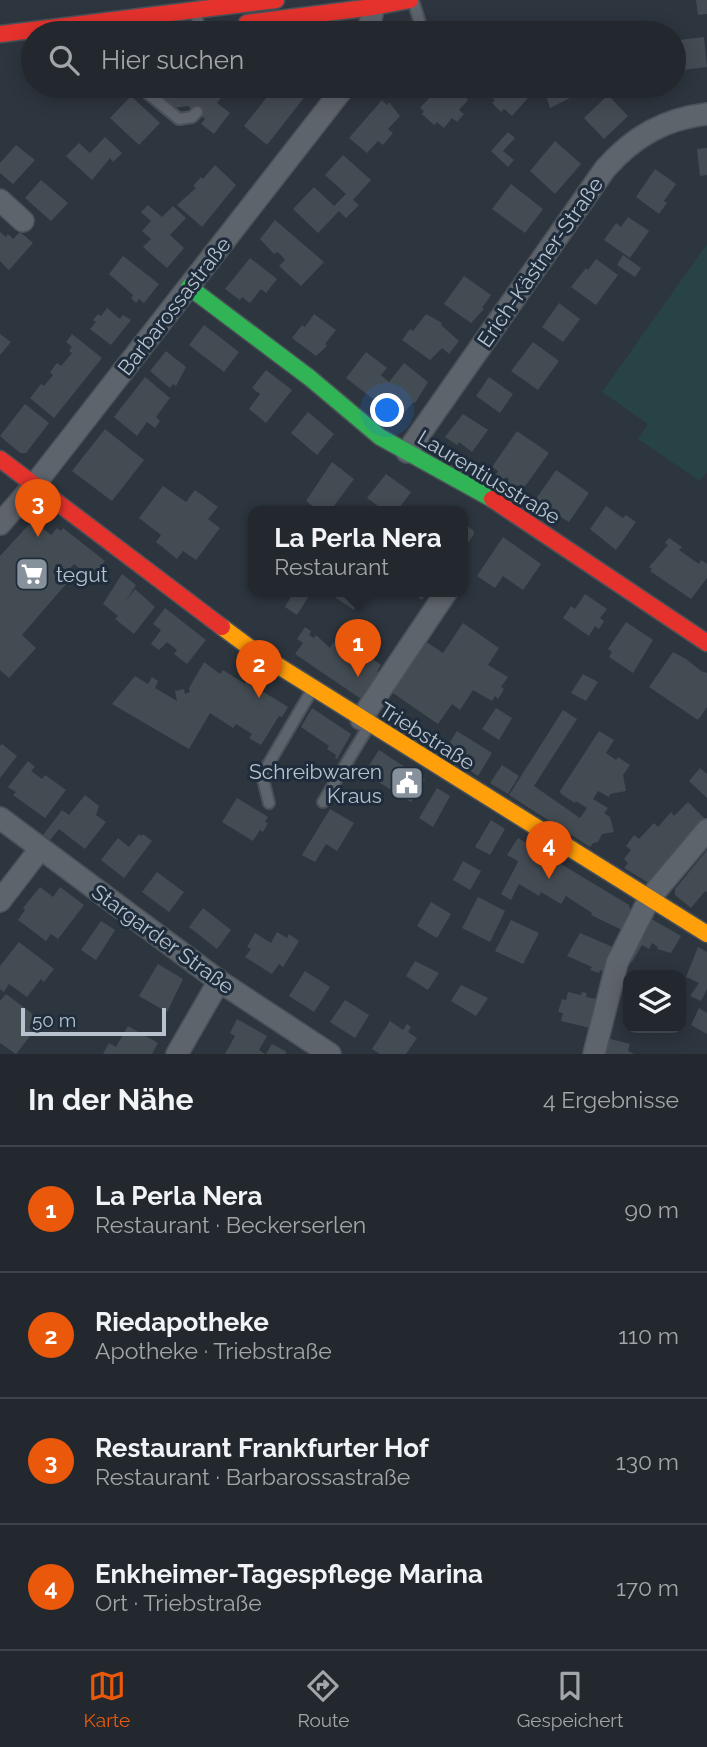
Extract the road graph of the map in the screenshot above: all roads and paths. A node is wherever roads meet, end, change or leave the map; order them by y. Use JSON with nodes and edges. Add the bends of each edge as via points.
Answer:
{"nodes":[{"id":1,"x":276,"y":0,"type":"edge"},
{"id":2,"x":412,"y":0,"type":"edge"},
{"id":3,"x":374,"y":4,"type":"edge"},
{"id":4,"x":197,"y":11,"type":"junction"},
{"id":5,"x":147,"y":21,"type":"edge"},
{"id":6,"x":200,"y":21,"type":"edge"},
{"id":7,"x":262,"y":21,"type":"edge"},
{"id":8,"x":419,"y":21,"type":"edge"},
{"id":9,"x":21,"y":33,"type":"edge"},
{"id":10,"x":0,"y":34,"type":"edge"},
{"id":11,"x":154,"y":98,"type":"edge"},
{"id":12,"x":336,"y":98,"type":"edge"},
{"id":13,"x":197,"y":112,"type":"dead end"},
{"id":14,"x":707,"y":114,"type":"edge"},
{"id":15,"x":0,"y":200,"type":"edge"},
{"id":16,"x":23,"y":221,"type":"dead end"},
{"id":17,"x":189,"y":287,"type":"junction"},
{"id":18,"x":407,"y":452,"type":"junction"},
{"id":19,"x":0,"y":459,"type":"edge"},
{"id":20,"x":35,"y":484,"type":"junction"},
{"id":21,"x":0,"y":524,"type":"edge"},
{"id":22,"x":443,"y":597,"type":"edge"},
{"id":23,"x":707,"y":643,"type":"edge"},
{"id":24,"x":313,"y":688,"type":"junction"},
{"id":25,"x":365,"y":721,"type":"junction"},
{"id":26,"x":323,"y":802,"type":"dead end"},
{"id":27,"x":269,"y":803,"type":"dead end"},
{"id":28,"x":0,"y":818,"type":"edge"},
{"id":29,"x":707,"y":830,"type":"edge"},
{"id":30,"x":40,"y":849,"type":"junction"},
{"id":31,"x":649,"y":899,"type":"junction"},
{"id":32,"x":0,"y":901,"type":"edge"},
{"id":33,"x":707,"y":934,"type":"edge"},
{"id":34,"x":219,"y":982,"type":"junction"},
{"id":35,"x":177,"y":1054,"type":"edge"},
{"id":36,"x":330,"y":1054,"type":"edge"},
{"id":37,"x":594,"y":1054,"type":"edge"}],
"edges":[{"from":1,"to":4,"type":"street"},
{"from":2,"to":3,"type":"street"},
{"from":2,"to":8,"type":"lane"},
{"from":3,"to":7,"type":"street"},
{"from":4,"to":5,"type":"street"},
{"from":4,"to":6,"type":"lane"},
{"from":9,"to":10,"type":"street"},
{"from":11,"to":13,"type":"lane","via":[[179,119]]},
{"from":12,"to":17,"type":"street","name":"Barbarossastraße"},
{"from":14,"to":18,"type":"street","name":"Erich-Kästner-Straße","via":[[654,128],[621,151]]},
{"from":15,"to":16,"type":"street"},
{"from":17,"to":18,"type":"street","name":"Laurentiusstraße","via":[[380,437]]},
{"from":17,"to":20,"type":"street","name":"Barbarossastraße"},
{"from":18,"to":23,"type":"street","name":"Laurentiusstraße","via":[[504,506]]},
{"from":19,"to":20,"type":"street","name":"Triebstraße"},
{"from":20,"to":21,"type":"street","name":"Barbarossastraße"},
{"from":20,"to":24,"type":"street","name":"Triebstraße","via":[[253,650]]},
{"from":22,"to":25,"type":"street"},
{"from":24,"to":25,"type":"street","name":"Triebstraße"},
{"from":24,"to":27,"type":"lane","via":[[262,775]]},
{"from":25,"to":26,"type":"lane"},
{"from":25,"to":31,"type":"street","name":"Triebstraße"},
{"from":28,"to":30,"type":"street","name":"Stargarder Straße"},
{"from":29,"to":31,"type":"street"},
{"from":30,"to":32,"type":"street"},
{"from":30,"to":34,"type":"street","name":"Stargarder Straße"},
{"from":31,"to":33,"type":"street","name":"Triebstraße"},
{"from":31,"to":37,"type":"street","via":[[617,963]]},
{"from":34,"to":35,"type":"street"},
{"from":34,"to":36,"type":"street","name":"Stargarder Straße"}]}
